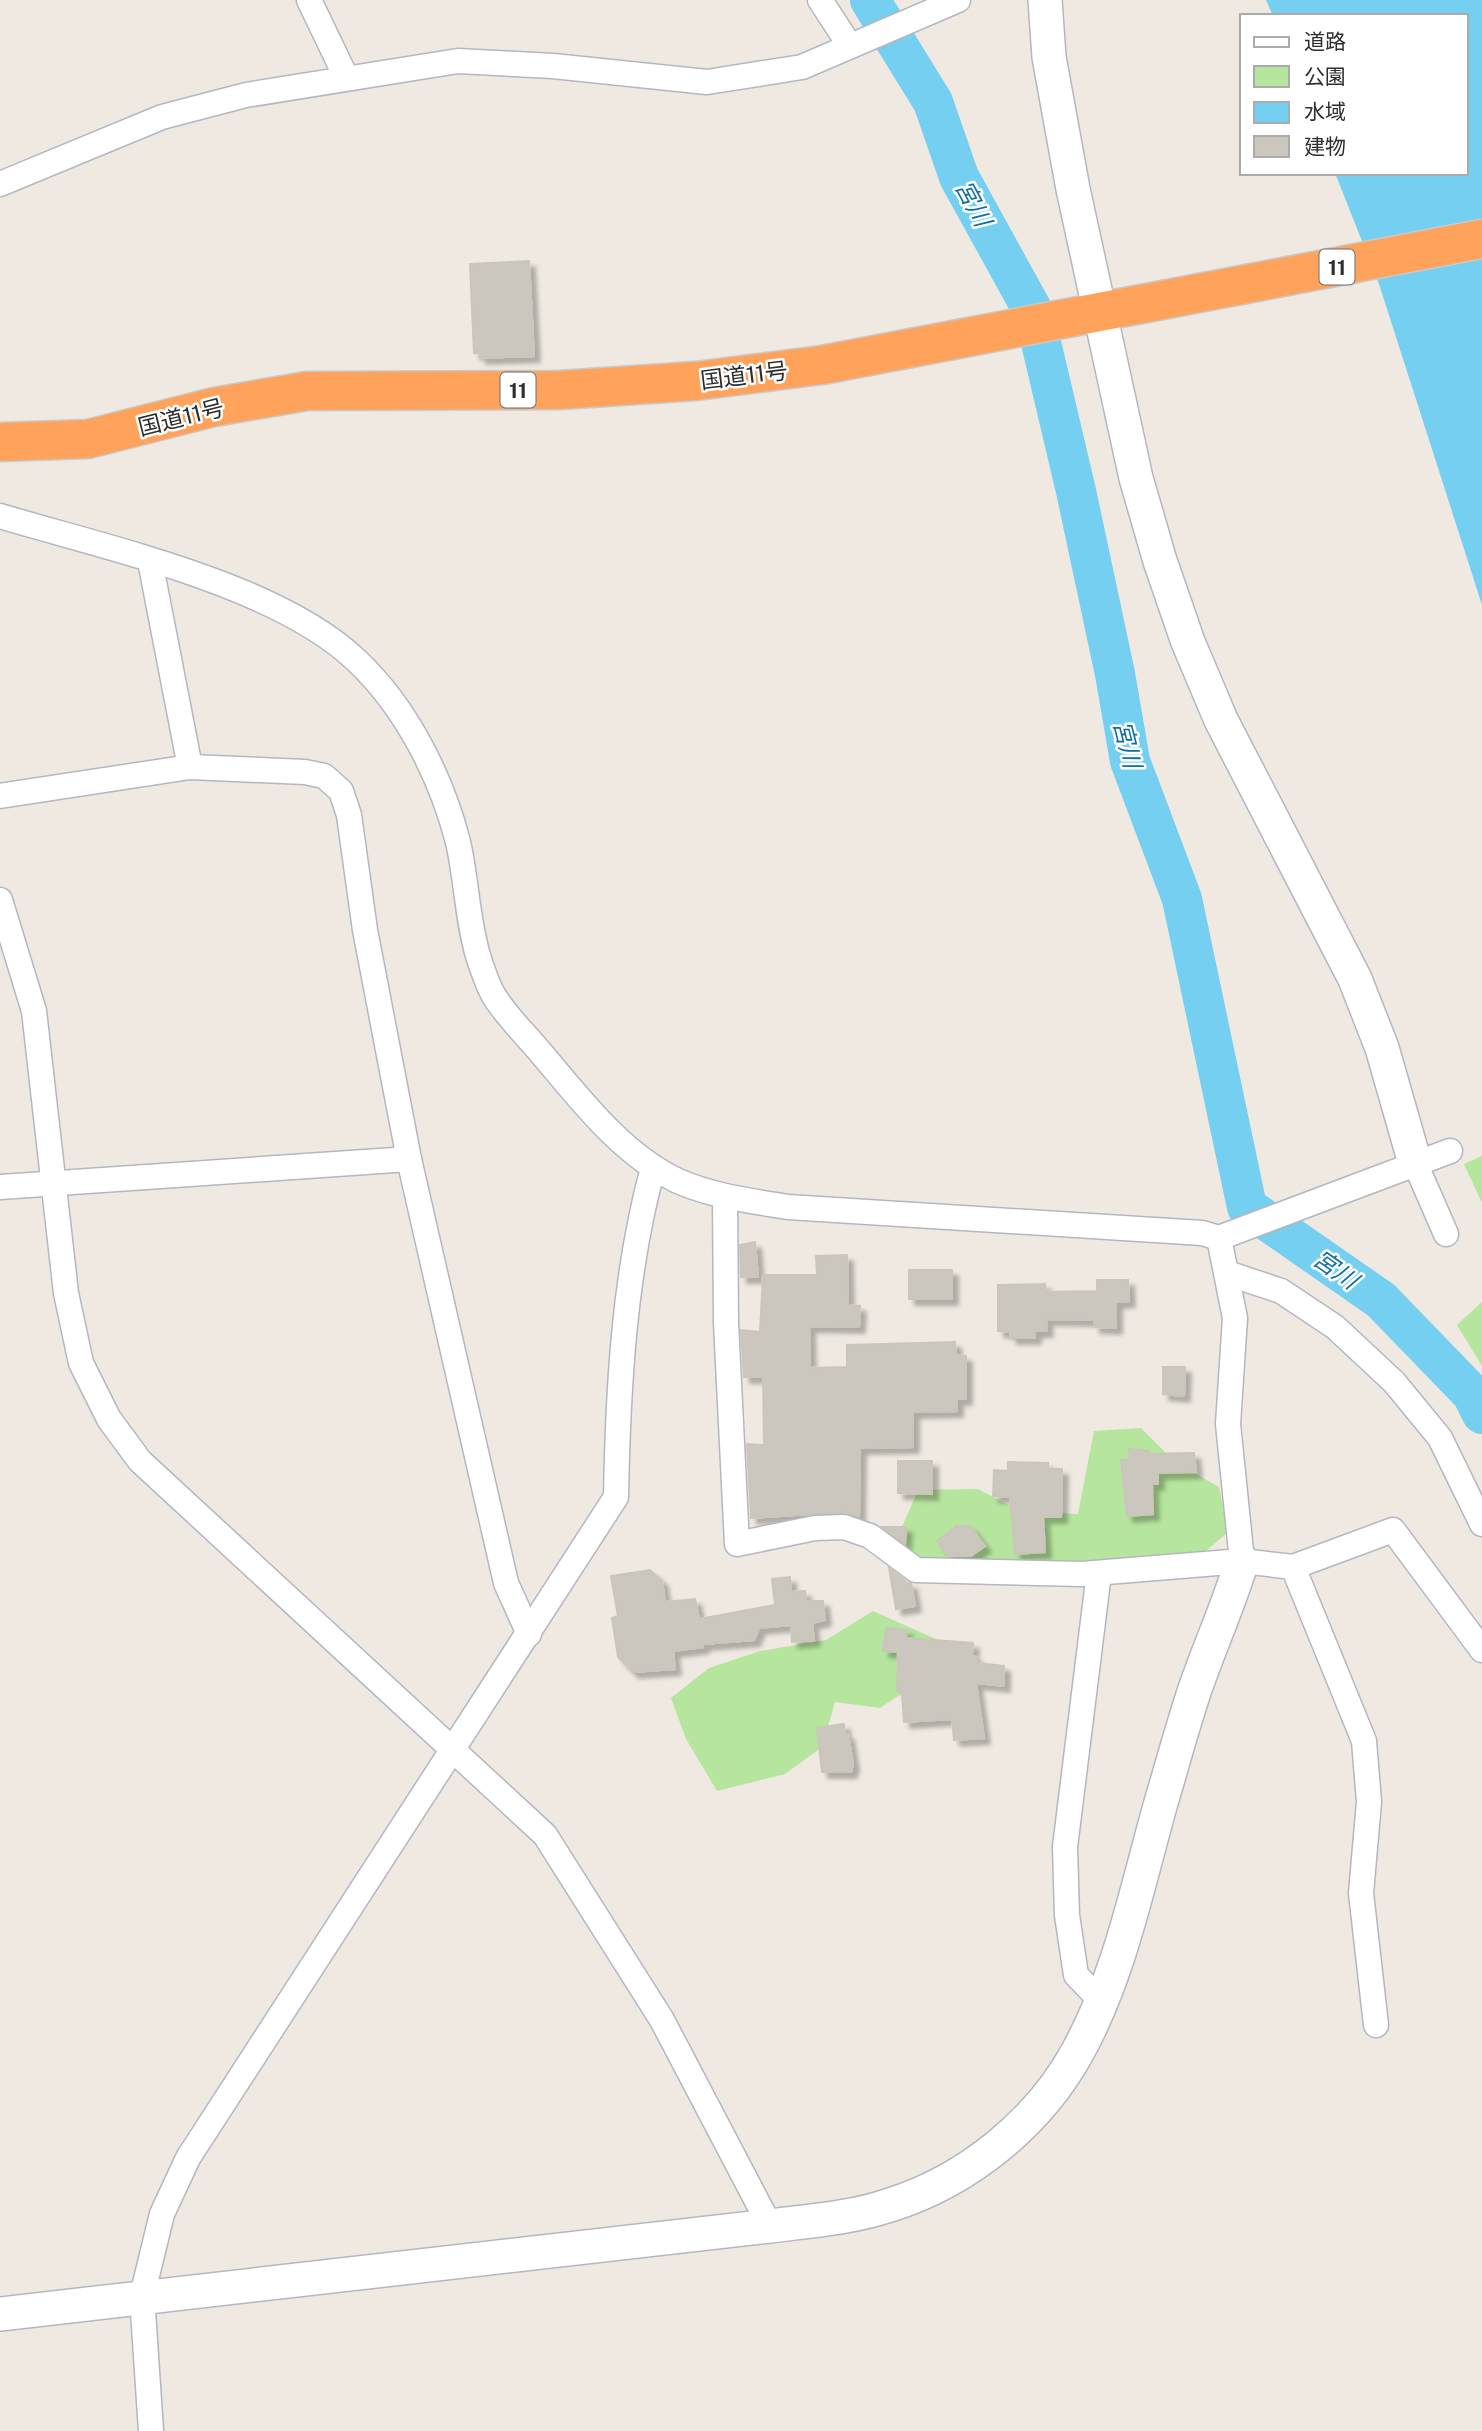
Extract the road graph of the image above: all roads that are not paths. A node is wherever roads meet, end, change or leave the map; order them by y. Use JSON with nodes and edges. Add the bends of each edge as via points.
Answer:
{"nodes":[{"id":1,"x":309,"y":0,"type":"edge"},
{"id":2,"x":820,"y":0,"type":"edge"},
{"id":3,"x":1045,"y":0,"type":"edge"},
{"id":4,"x":948,"y":4,"type":"edge"},
{"id":5,"x":850,"y":46,"type":"junction"},
{"id":6,"x":346,"y":77,"type":"junction"},
{"id":7,"x":0,"y":184,"type":"edge"},
{"id":8,"x":1482,"y":239,"type":"edge"},
{"id":9,"x":1093,"y":314,"type":"junction"},
{"id":10,"x":0,"y":442,"type":"edge"},
{"id":11,"x":0,"y":516,"type":"edge"},
{"id":12,"x":149,"y":561,"type":"junction"},
{"id":13,"x":190,"y":767,"type":"junction"},
{"id":14,"x":0,"y":796,"type":"edge"},
{"id":15,"x":0,"y":900,"type":"edge"},
{"id":16,"x":1450,"y":1151,"type":"dead end"},
{"id":17,"x":409,"y":1159,"type":"junction"},
{"id":18,"x":1415,"y":1163,"type":"junction"},
{"id":19,"x":653,"y":1168,"type":"junction"},
{"id":20,"x":56,"y":1182,"type":"junction"},
{"id":21,"x":0,"y":1186,"type":"edge"},
{"id":22,"x":724,"y":1197,"type":"junction"},
{"id":23,"x":1446,"y":1234,"type":"dead end"},
{"id":24,"x":1225,"y":1236,"type":"junction"},
{"id":25,"x":1227,"y":1273,"type":"junction"},
{"id":26,"x":1482,"y":1524,"type":"edge"},
{"id":27,"x":1242,"y":1561,"type":"junction"},
{"id":28,"x":1293,"y":1567,"type":"junction"},
{"id":29,"x":1099,"y":1573,"type":"junction"},
{"id":30,"x":529,"y":1634,"type":"junction"},
{"id":31,"x":1482,"y":1650,"type":"edge"},
{"id":32,"x":452,"y":1747,"type":"junction"},
{"id":33,"x":1101,"y":2001,"type":"junction"},
{"id":34,"x":1376,"y":2025,"type":"dead end"},
{"id":35,"x":770,"y":2227,"type":"junction"},
{"id":36,"x":142,"y":2297,"type":"junction"},
{"id":37,"x":0,"y":2315,"type":"edge"},
{"id":38,"x":151,"y":2431,"type":"edge"}],
"edges":[{"from":1,"to":6,"type":"street"},
{"from":2,"to":5,"type":"street"},
{"from":3,"to":9,"type":"street","via":[[1052,70]]},
{"from":4,"to":5,"type":"street"},
{"from":5,"to":6,"type":"street","via":[[802,67],[707,82],[458,61]]},
{"from":6,"to":7,"type":"street","via":[[246,94],[162,117]]},
{"from":8,"to":9,"type":"highway","name":"国道11号","number":"11"},
{"from":9,"to":10,"type":"highway","name":"国道11号","number":"11","via":[[822,365],[696,381],[560,390],[307,391],[214,407],[88,439]]},
{"from":9,"to":18,"type":"street","via":[[1136,478],[1188,642],[1221,720],[1354,979],[1382,1048]]},
{"from":11,"to":12,"type":"street"},
{"from":12,"to":13,"type":"street"},
{"from":12,"to":19,"type":"street","via":[[245,593],[321,633],[356,659],[388,695],[416,737],[458,842],[468,918],[494,995],[590,1111]]},
{"from":13,"to":14,"type":"street"},
{"from":13,"to":17,"type":"street","via":[[305,772],[324,776],[341,791],[349,815],[365,930]]},
{"from":15,"to":20,"type":"street","via":[[34,1011]]},
{"from":16,"to":18,"type":"street"},
{"from":17,"to":20,"type":"street"},
{"from":17,"to":30,"type":"street","via":[[506,1583]]},
{"from":18,"to":23,"type":"street"},
{"from":18,"to":24,"type":"street"},
{"from":19,"to":22,"type":"street"},
{"from":19,"to":30,"type":"street","via":[[640,1217],[617,1406],[616,1497]]},
{"from":20,"to":21,"type":"street"},
{"from":20,"to":32,"type":"street","via":[[66,1293],[81,1363],[109,1419],[140,1461]]},
{"from":22,"to":24,"type":"street","via":[[837,1212]]},
{"from":22,"to":29,"type":"street","via":[[737,1544],[815,1528],[844,1527],[870,1536],[916,1570]]},
{"from":24,"to":25,"type":"street"},
{"from":25,"to":26,"type":"street","via":[[1281,1292],[1335,1327],[1394,1382],[1440,1438]]},
{"from":25,"to":27,"type":"street","via":[[1235,1318],[1228,1424]]},
{"from":27,"to":28,"type":"street"},
{"from":27,"to":29,"type":"street"},
{"from":27,"to":33,"type":"street","via":[[1194,1693]]},
{"from":28,"to":31,"type":"street","via":[[1393,1530]]},
{"from":28,"to":34,"type":"street","via":[[1364,1741],[1369,1802],[1361,1893]]},
{"from":29,"to":33,"type":"street","via":[[1065,1847],[1067,1915],[1076,1975]]},
{"from":30,"to":32,"type":"street"},
{"from":32,"to":35,"type":"street","via":[[545,1835],[662,2020]]},
{"from":32,"to":36,"type":"street","via":[[188,2158],[162,2214]]},
{"from":33,"to":35,"type":"street","via":[[1078,2052],[1047,2097],[978,2161],[938,2186],[890,2205]]},
{"from":35,"to":36,"type":"street"},
{"from":36,"to":37,"type":"street"},
{"from":36,"to":38,"type":"street"}]}
